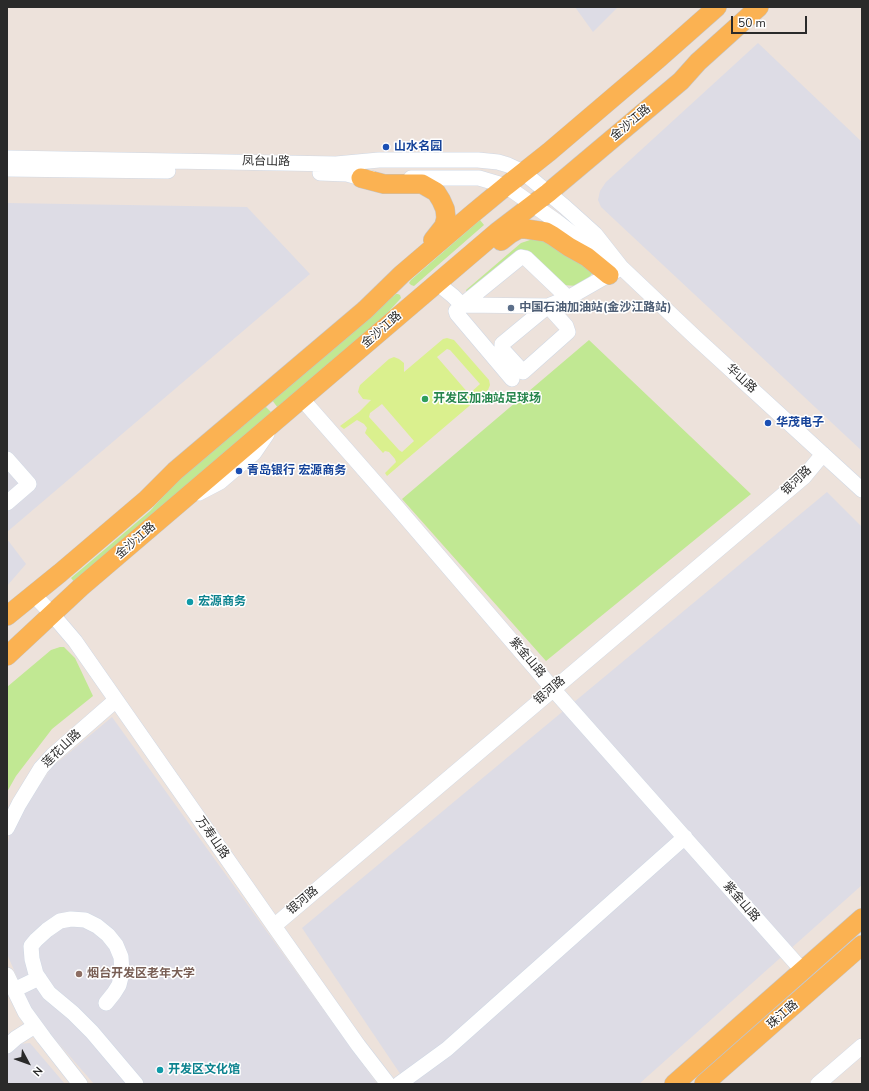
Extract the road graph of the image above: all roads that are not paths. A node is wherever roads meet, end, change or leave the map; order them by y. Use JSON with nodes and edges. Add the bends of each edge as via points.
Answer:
{"nodes":[{"id":1,"x":717,"y":7,"type":"edge"},
{"id":2,"x":760,"y":7,"type":"edge"},
{"id":3,"x":7,"y":158,"type":"edge"},
{"id":4,"x":7,"y":169,"type":"edge"},
{"id":5,"x":523,"y":172,"type":"junction"},
{"id":6,"x":361,"y":178,"type":"junction"},
{"id":7,"x":506,"y":186,"type":"junction"},
{"id":8,"x":548,"y":192,"type":"junction"},
{"id":9,"x":532,"y":205,"type":"junction"},
{"id":10,"x":615,"y":271,"type":"junction"},
{"id":11,"x":402,"y":274,"type":"junction"},
{"id":12,"x":437,"y":283,"type":"junction"},
{"id":13,"x":568,"y":298,"type":"junction"},
{"id":14,"x":462,"y":305,"type":"junction"},
{"id":15,"x":548,"y":306,"type":"junction"},
{"id":16,"x":512,"y":379,"type":"dead end"},
{"id":17,"x":302,"y":399,"type":"junction"},
{"id":18,"x":823,"y":454,"type":"junction"},
{"id":19,"x":7,"y":459,"type":"edge"},
{"id":20,"x":862,"y":490,"type":"edge"},
{"id":21,"x":7,"y":503,"type":"edge"},
{"id":22,"x":34,"y":595,"type":"junction"},
{"id":23,"x":9,"y":610,"type":"edge"},
{"id":24,"x":52,"y":614,"type":"junction"},
{"id":25,"x":7,"y":656,"type":"edge"},
{"id":26,"x":553,"y":689,"type":"junction"},
{"id":27,"x":116,"y":700,"type":"junction"},
{"id":28,"x":7,"y":828,"type":"edge"},
{"id":29,"x":685,"y":837,"type":"junction"},
{"id":30,"x":862,"y":918,"type":"edge"},
{"id":31,"x":274,"y":926,"type":"junction"},
{"id":32,"x":859,"y":954,"type":"edge"},
{"id":33,"x":802,"y":970,"type":"junction"},
{"id":34,"x":7,"y":975,"type":"edge"},
{"id":35,"x":39,"y":978,"type":"junction"},
{"id":36,"x":14,"y":990,"type":"junction"},
{"id":37,"x":106,"y":1003,"type":"dead end"},
{"id":38,"x":35,"y":1026,"type":"junction"},
{"id":39,"x":7,"y":1046,"type":"edge"},
{"id":40,"x":862,"y":1046,"type":"edge"},
{"id":41,"x":80,"y":1084,"type":"edge"},
{"id":42,"x":136,"y":1084,"type":"edge"},
{"id":43,"x":388,"y":1084,"type":"edge"},
{"id":44,"x":399,"y":1084,"type":"edge"},
{"id":45,"x":674,"y":1084,"type":"edge"},
{"id":46,"x":704,"y":1084,"type":"edge"},
{"id":47,"x":818,"y":1084,"type":"edge"}],
"edges":[{"from":1,"to":5,"type":"main road","name":"金沙江路"},
{"from":2,"to":8,"type":"main road","name":"金沙江路","via":[[698,62],[681,81]]},
{"from":3,"to":5,"type":"street","name":"凤台山路","via":[[336,164],[380,160],[478,160],[498,162]]},
{"from":4,"to":6,"type":"street","name":"凤台山路","via":[[314,172],[347,174]]},
{"from":5,"to":7,"type":"main road","name":"金沙江路"},
{"from":5,"to":8,"type":"street","name":"凤台山路"},
{"from":6,"to":7,"type":"street","name":"凤台山路","via":[[479,178]]},
{"from":6,"to":11,"type":"main road","via":[[384,184],[422,184],[436,192],[445,209],[444,226]]},
{"from":7,"to":9,"type":"street","name":"凤台山路"},
{"from":7,"to":11,"type":"main road","name":"金沙江路"},
{"from":8,"to":9,"type":"main road","name":"金沙江路"},
{"from":8,"to":10,"type":"street","name":"凤台山路","via":[[595,234]]},
{"from":9,"to":10,"type":"street","name":"凤台山路","via":[[595,251]]},
{"from":9,"to":12,"type":"main road","name":"金沙江路"},
{"from":10,"to":12,"type":"main road","via":[[553,236],[537,230],[519,229],[470,266]]},
{"from":10,"to":13,"type":"street"},
{"from":10,"to":18,"type":"street","name":"华山路","via":[[695,337]]},
{"from":11,"to":22,"type":"main road","name":"金沙江路","via":[[365,310],[180,466],[146,499]]},
{"from":12,"to":14,"type":"street"},
{"from":12,"to":17,"type":"main road","name":"金沙江路"},
{"from":13,"to":14,"type":"street","via":[[521,256]]},
{"from":13,"to":15,"type":"street"},
{"from":14,"to":15,"type":"street"},
{"from":14,"to":16,"type":"street","via":[[456,310],[456,314]]},
{"from":15,"to":15,"type":"street","via":[[502,344],[502,349],[523,372],[568,332],[566,326]]},
{"from":17,"to":24,"type":"main road","name":"金沙江路"},
{"from":17,"to":26,"type":"street","name":"紫金山路"},
{"from":18,"to":20,"type":"street","name":"华山路"},
{"from":18,"to":26,"type":"street","name":"银河路","via":[[804,477]]},
{"from":19,"to":21,"type":"street","via":[[29,484]]},
{"from":22,"to":23,"type":"main road","name":"金沙江路"},
{"from":22,"to":24,"type":"street","name":"万寿山路"},
{"from":24,"to":25,"type":"main road","name":"金沙江路"},
{"from":24,"to":27,"type":"street","name":"万寿山路","via":[[75,641]]},
{"from":26,"to":29,"type":"street","name":"紫金山路"},
{"from":26,"to":31,"type":"street","name":"银河路"},
{"from":27,"to":28,"type":"street","name":"莲花山路","via":[[41,768]]},
{"from":27,"to":31,"type":"street","name":"万寿山路"},
{"from":29,"to":33,"type":"street","name":"紫金山路"},
{"from":29,"to":44,"type":"street","via":[[446,1049]]},
{"from":30,"to":33,"type":"main road"},
{"from":31,"to":43,"type":"street","name":"万寿山路"},
{"from":32,"to":46,"type":"main road","name":"珠江路"},
{"from":33,"to":45,"type":"main road"},
{"from":34,"to":36,"type":"street"},
{"from":35,"to":36,"type":"street"},
{"from":35,"to":37,"type":"street","via":[[32,959],[31,946],[60,921],[85,920],[108,935],[121,957],[122,973],[119,985]]},
{"from":35,"to":42,"type":"street","via":[[49,993],[92,1032]]},
{"from":36,"to":38,"type":"street"},
{"from":38,"to":39,"type":"street"},
{"from":38,"to":41,"type":"street"},
{"from":40,"to":47,"type":"street"}]}
